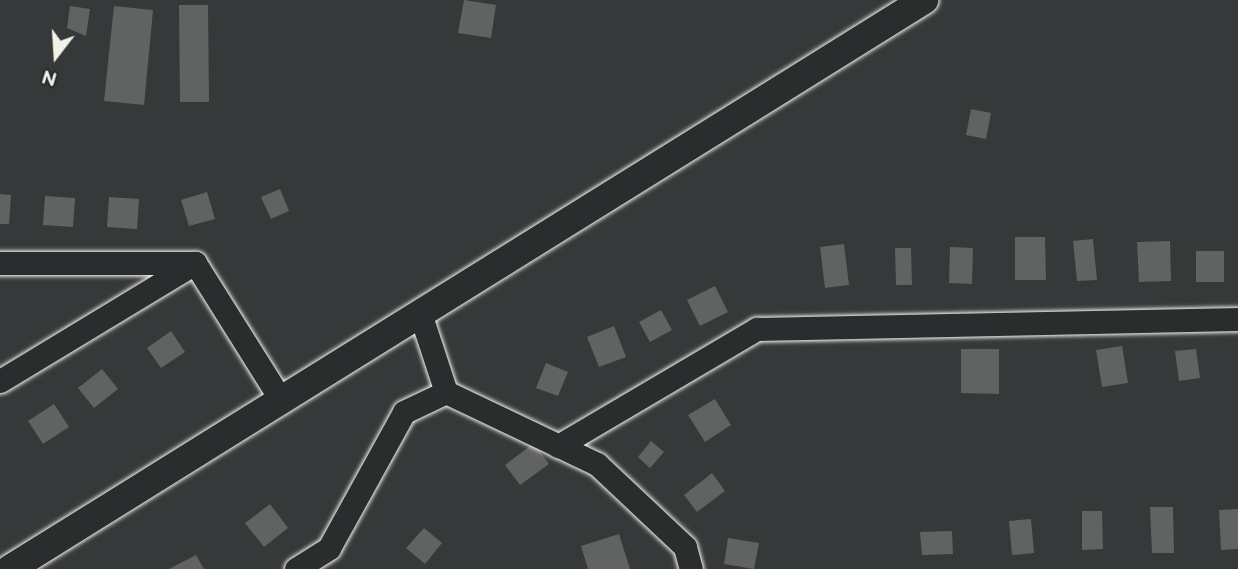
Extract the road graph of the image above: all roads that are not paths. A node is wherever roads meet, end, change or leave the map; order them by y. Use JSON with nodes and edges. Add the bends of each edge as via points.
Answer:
{"nodes":[{"id":1,"x":924,"y":0,"type":"edge"},
{"id":2,"x":0,"y":263,"type":"edge"},
{"id":3,"x":195,"y":263,"type":"junction"},
{"id":4,"x":420,"y":313,"type":"junction"},
{"id":5,"x":1238,"y":319,"type":"edge"},
{"id":6,"x":0,"y":381,"type":"edge"},
{"id":7,"x":446,"y":392,"type":"junction"},
{"id":8,"x":281,"y":400,"type":"junction"},
{"id":9,"x":558,"y":446,"type":"junction"},
{"id":10,"x":329,"y":558,"type":"edge"},
{"id":11,"x":10,"y":569,"type":"edge"},
{"id":12,"x":296,"y":569,"type":"edge"},
{"id":13,"x":691,"y":569,"type":"edge"}],
"edges":[{"from":1,"to":4,"type":"street"},
{"from":2,"to":3,"type":"street"},
{"from":3,"to":6,"type":"street"},
{"from":3,"to":8,"type":"street"},
{"from":4,"to":7,"type":"street"},
{"from":4,"to":8,"type":"street"},
{"from":5,"to":9,"type":"street","via":[[757,329]]},
{"from":7,"to":9,"type":"street"},
{"from":7,"to":10,"type":"street","via":[[404,412]]},
{"from":8,"to":11,"type":"street"},
{"from":9,"to":13,"type":"street","via":[[597,464],[685,547]]},
{"from":10,"to":12,"type":"street"}]}
